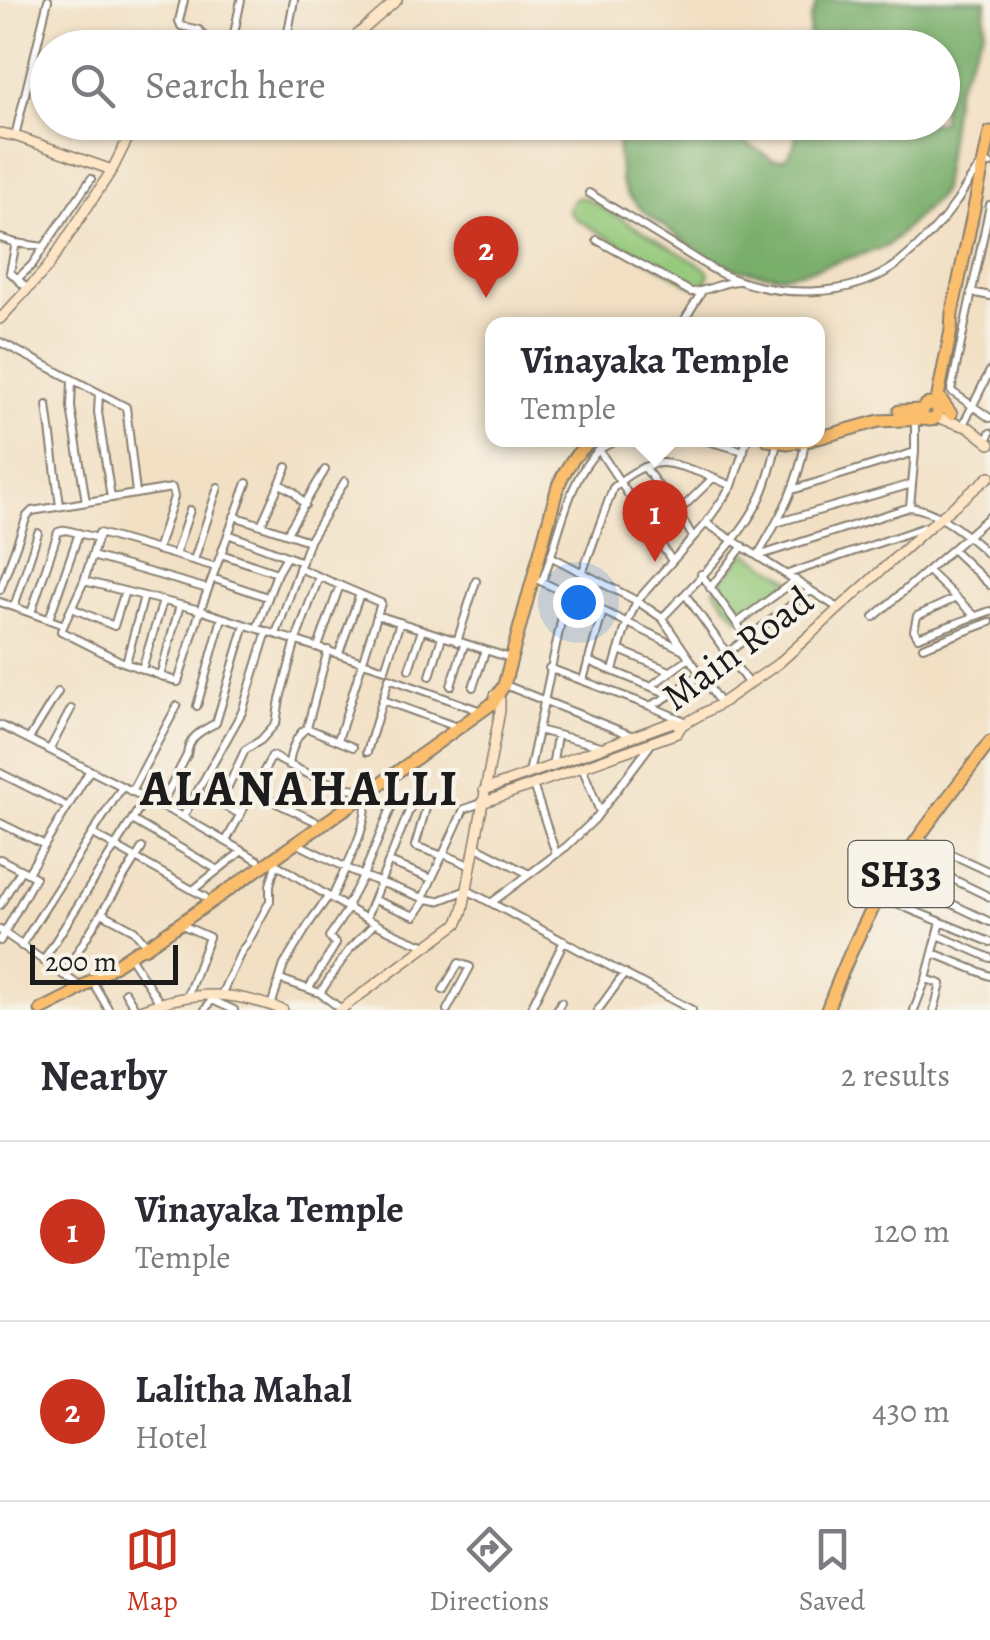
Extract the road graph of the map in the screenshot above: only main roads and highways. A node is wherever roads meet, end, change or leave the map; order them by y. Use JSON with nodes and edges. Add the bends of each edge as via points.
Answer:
{"nodes":[{"id":1,"x":990,"y":132,"type":"edge"},
{"id":2,"x":987,"y":164,"type":"edge"},
{"id":3,"x":928,"y":407,"type":"junction"},
{"id":4,"x":951,"y":414,"type":"road end"},
{"id":5,"x":825,"y":434,"type":"edge"},
{"id":6,"x":576,"y":447,"type":"edge"},
{"id":7,"x":592,"y":447,"type":"edge"},
{"id":8,"x":508,"y":658,"type":"junction"},
{"id":9,"x":480,"y":711,"type":"junction"},
{"id":10,"x":990,"y":746,"type":"edge"},
{"id":11,"x":363,"y":793,"type":"junction"},
{"id":12,"x":882,"y":898,"type":"junction"},
{"id":13,"x":137,"y":950,"type":"junction"},
{"id":14,"x":41,"y":1010,"type":"edge"},
{"id":15,"x":831,"y":1010,"type":"edge"}],
"edges":[{"from":1,"to":2,"type":"main road"},
{"from":2,"to":3,"type":"main road","via":[[952,330]]},
{"from":3,"to":4,"type":"main road","via":[[942,404]]},
{"from":3,"to":5,"type":"main road"},
{"from":6,"to":8,"type":"main road","via":[[555,478]]},
{"from":7,"to":8,"type":"main road","via":[[576,454],[564,472]]},
{"from":8,"to":9,"type":"main road","via":[[498,692]]},
{"from":9,"to":11,"type":"main road"},
{"from":9,"to":11,"type":"main road"},
{"from":10,"to":12,"type":"main road","number":"SH33"},
{"from":10,"to":12,"type":"main road"},
{"from":11,"to":13,"type":"main road","via":[[274,862]]},
{"from":11,"to":13,"type":"main road","via":[[199,893]]},
{"from":12,"to":15,"type":"main road","number":"SH33"},
{"from":13,"to":14,"type":"main road"}]}
